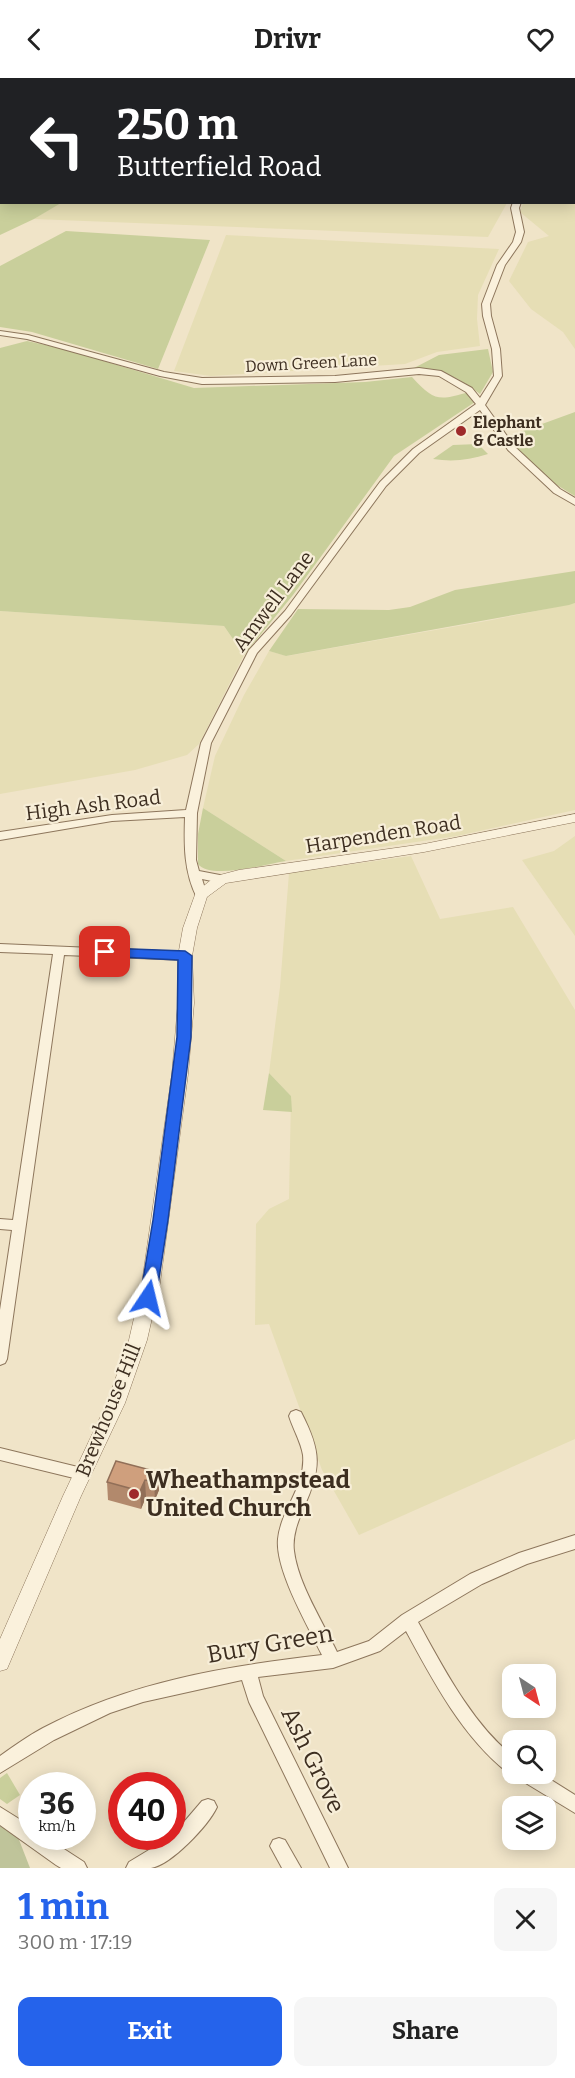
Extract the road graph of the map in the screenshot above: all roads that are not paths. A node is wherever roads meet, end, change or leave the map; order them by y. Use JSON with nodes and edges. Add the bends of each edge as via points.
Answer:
{"nodes":[{"id":1,"x":516,"y":204,"type":"edge"},
{"id":2,"x":0,"y":333,"type":"edge"},
{"id":3,"x":481,"y":404,"type":"junction"},
{"id":4,"x":575,"y":502,"type":"edge"},
{"id":5,"x":191,"y":813,"type":"junction"},
{"id":6,"x":575,"y":818,"type":"edge"},
{"id":7,"x":0,"y":836,"type":"edge"},
{"id":8,"x":193,"y":873,"type":"junction"},
{"id":9,"x":221,"y":879,"type":"junction"},
{"id":10,"x":201,"y":895,"type":"junction"},
{"id":11,"x":0,"y":948,"type":"edge"},
{"id":12,"x":59,"y":951,"type":"junction"},
{"id":13,"x":185,"y":956,"type":"junction"},
{"id":14,"x":0,"y":1224,"type":"edge"},
{"id":15,"x":20,"y":1226,"type":"junction"},
{"id":16,"x":0,"y":1359,"type":"edge"},
{"id":17,"x":296,"y":1416,"type":"dead end"},
{"id":18,"x":0,"y":1454,"type":"edge"},
{"id":19,"x":82,"y":1474,"type":"junction"},
{"id":20,"x":575,"y":1542,"type":"edge"},
{"id":21,"x":408,"y":1620,"type":"junction"},
{"id":22,"x":333,"y":1660,"type":"junction"},
{"id":23,"x":0,"y":1662,"type":"edge"},
{"id":24,"x":248,"y":1671,"type":"junction"},
{"id":25,"x":502,"y":1757,"type":"edge"},
{"id":26,"x":0,"y":1765,"type":"edge"},
{"id":27,"x":542,"y":1784,"type":"edge"},
{"id":28,"x":575,"y":1805,"type":"edge"},
{"id":29,"x":207,"y":1807,"type":"dead end"},
{"id":30,"x":0,"y":1815,"type":"edge"},
{"id":31,"x":279,"y":1846,"type":"dead end"},
{"id":32,"x":78,"y":1868,"type":"edge"},
{"id":33,"x":135,"y":1868,"type":"edge"},
{"id":34,"x":292,"y":1868,"type":"edge"},
{"id":35,"x":339,"y":1868,"type":"edge"}],
"edges":[{"from":1,"to":3,"type":"street","via":[[520,232],[517,242],[501,265],[486,303],[498,376]]},
{"from":2,"to":3,"type":"street","name":"Down Green Lane","via":[[202,381],[431,372],[455,380]]},
{"from":3,"to":4,"type":"street","name":"Down Green Lane","via":[[511,448],[556,491]]},
{"from":3,"to":5,"type":"street","name":"Amwell Lane","via":[[416,451],[383,484],[288,613],[253,652],[206,742]]},
{"from":5,"to":7,"type":"street","name":"High Ash Road","via":[[112,818]]},
{"from":5,"to":8,"type":"street","name":"Amwell Lane"},
{"from":6,"to":9,"type":"street","name":"Harpenden Road","via":[[424,848]]},
{"from":8,"to":9,"type":"street"},
{"from":8,"to":10,"type":"street","name":"Amwell Lane"},
{"from":9,"to":10,"type":"street","name":"Harpenden Road"},
{"from":10,"to":13,"type":"street","name":"Brewhouse Hill"},
{"from":11,"to":12,"type":"street"},
{"from":12,"to":13,"type":"street"},
{"from":12,"to":15,"type":"street"},
{"from":13,"to":19,"type":"street","name":"Brewhouse Hill","via":[[184,1037],[151,1282],[125,1380]]},
{"from":14,"to":15,"type":"street"},
{"from":15,"to":16,"type":"street"},
{"from":17,"to":22,"type":"street","via":[[310,1455],[306,1487],[288,1528],[286,1550]]},
{"from":18,"to":19,"type":"street"},
{"from":19,"to":23,"type":"street","name":"Brewhouse Hill"},
{"from":20,"to":21,"type":"street","name":"Bury Green","via":[[497,1569]]},
{"from":21,"to":22,"type":"street","name":"Bury Green","via":[[374,1646]]},
{"from":21,"to":25,"type":"street","via":[[435,1670]]},
{"from":22,"to":24,"type":"street","name":"Bury Green"},
{"from":24,"to":26,"type":"street","name":"Bury Green","via":[[142,1694],[106,1707],[48,1734]]},
{"from":24,"to":35,"type":"street","name":"Ash Grove","via":[[255,1697]]},
{"from":27,"to":28,"type":"street"},
{"from":29,"to":33,"type":"street","via":[[195,1827],[178,1842]]},
{"from":30,"to":32,"type":"street"},
{"from":31,"to":34,"type":"street"}]}
